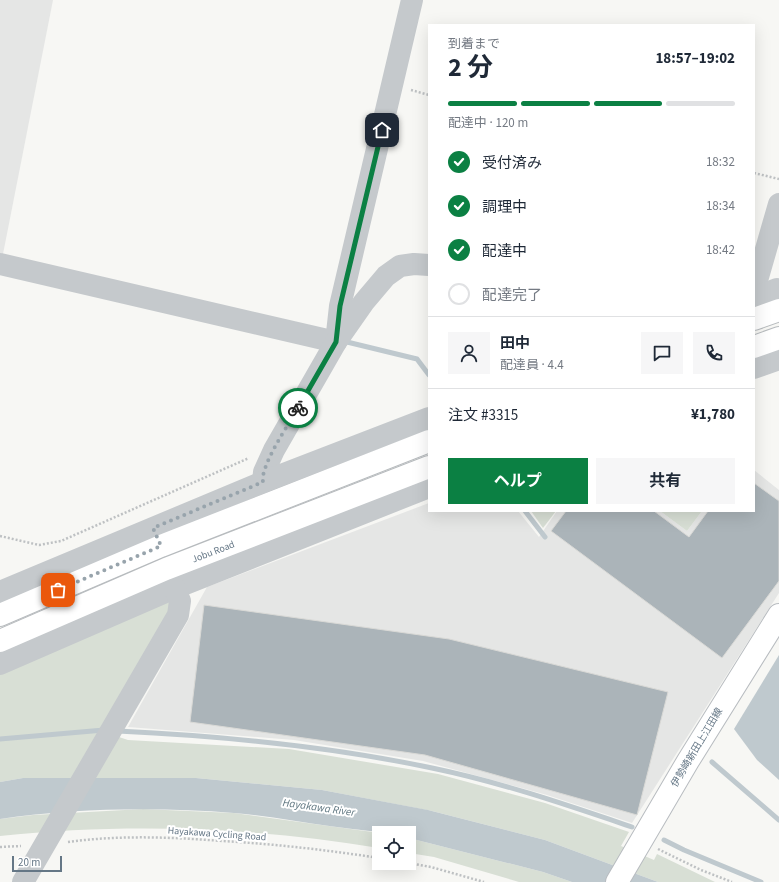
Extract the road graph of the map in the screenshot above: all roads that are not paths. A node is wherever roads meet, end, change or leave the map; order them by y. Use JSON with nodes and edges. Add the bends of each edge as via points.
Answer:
{"nodes":[{"id":1,"x":412,"y":0,"type":"edge"},
{"id":2,"x":779,"y":204,"type":"edge"},
{"id":3,"x":0,"y":264,"type":"edge"},
{"id":4,"x":428,"y":265,"type":"edge"},
{"id":5,"x":764,"y":271,"type":"edge"},
{"id":6,"x":767,"y":298,"type":"edge"},
{"id":7,"x":755,"y":317,"type":"edge"},
{"id":8,"x":779,"y":338,"type":"edge"},
{"id":9,"x":336,"y":342,"type":"junction"},
{"id":10,"x":755,"y":347,"type":"edge"},
{"id":11,"x":779,"y":359,"type":"edge"},
{"id":12,"x":755,"y":368,"type":"edge"},
{"id":13,"x":428,"y":418,"type":"edge"},
{"id":14,"x":428,"y":441,"type":"edge"},
{"id":15,"x":428,"y":467,"type":"edge"},
{"id":16,"x":263,"y":482,"type":"junction"},
{"id":17,"x":428,"y":487,"type":"edge"},
{"id":18,"x":157,"y":537,"type":"junction"},
{"id":19,"x":171,"y":579,"type":"junction"},
{"id":20,"x":0,"y":592,"type":"edge"},
{"id":21,"x":779,"y":615,"type":"edge"},
{"id":22,"x":0,"y":616,"type":"edge"},
{"id":23,"x":0,"y":641,"type":"edge"},
{"id":24,"x":0,"y":664,"type":"edge"},
{"id":25,"x":23,"y":882,"type":"edge"},
{"id":26,"x":617,"y":882,"type":"edge"}],
"edges":[{"from":1,"to":9,"type":"street","via":[[340,306]]},
{"from":2,"to":5,"type":"street"},
{"from":3,"to":9,"type":"street"},
{"from":4,"to":9,"type":"street","via":[[400,266],[391,272]]},
{"from":5,"to":6,"type":"street","via":[[756,289]]},
{"from":6,"to":7,"type":"main road"},
{"from":8,"to":10,"type":"main road"},
{"from":9,"to":16,"type":"street","via":[[274,450],[264,472]]},
{"from":11,"to":12,"type":"street"},
{"from":13,"to":16,"type":"street"},
{"from":14,"to":18,"type":"main road"},
{"from":15,"to":19,"type":"main road","name":"Jobu Road"},
{"from":16,"to":18,"type":"street"},
{"from":17,"to":19,"type":"street"},
{"from":18,"to":20,"type":"street"},
{"from":18,"to":22,"type":"main road"},
{"from":19,"to":23,"type":"main road","name":"Jobu Road"},
{"from":19,"to":24,"type":"street"},
{"from":19,"to":25,"type":"street","via":[[180,601],[178,615]]},
{"from":21,"to":26,"type":"main road","name":"伊勢崎新田上江田線","via":[[692,754]]}]}
